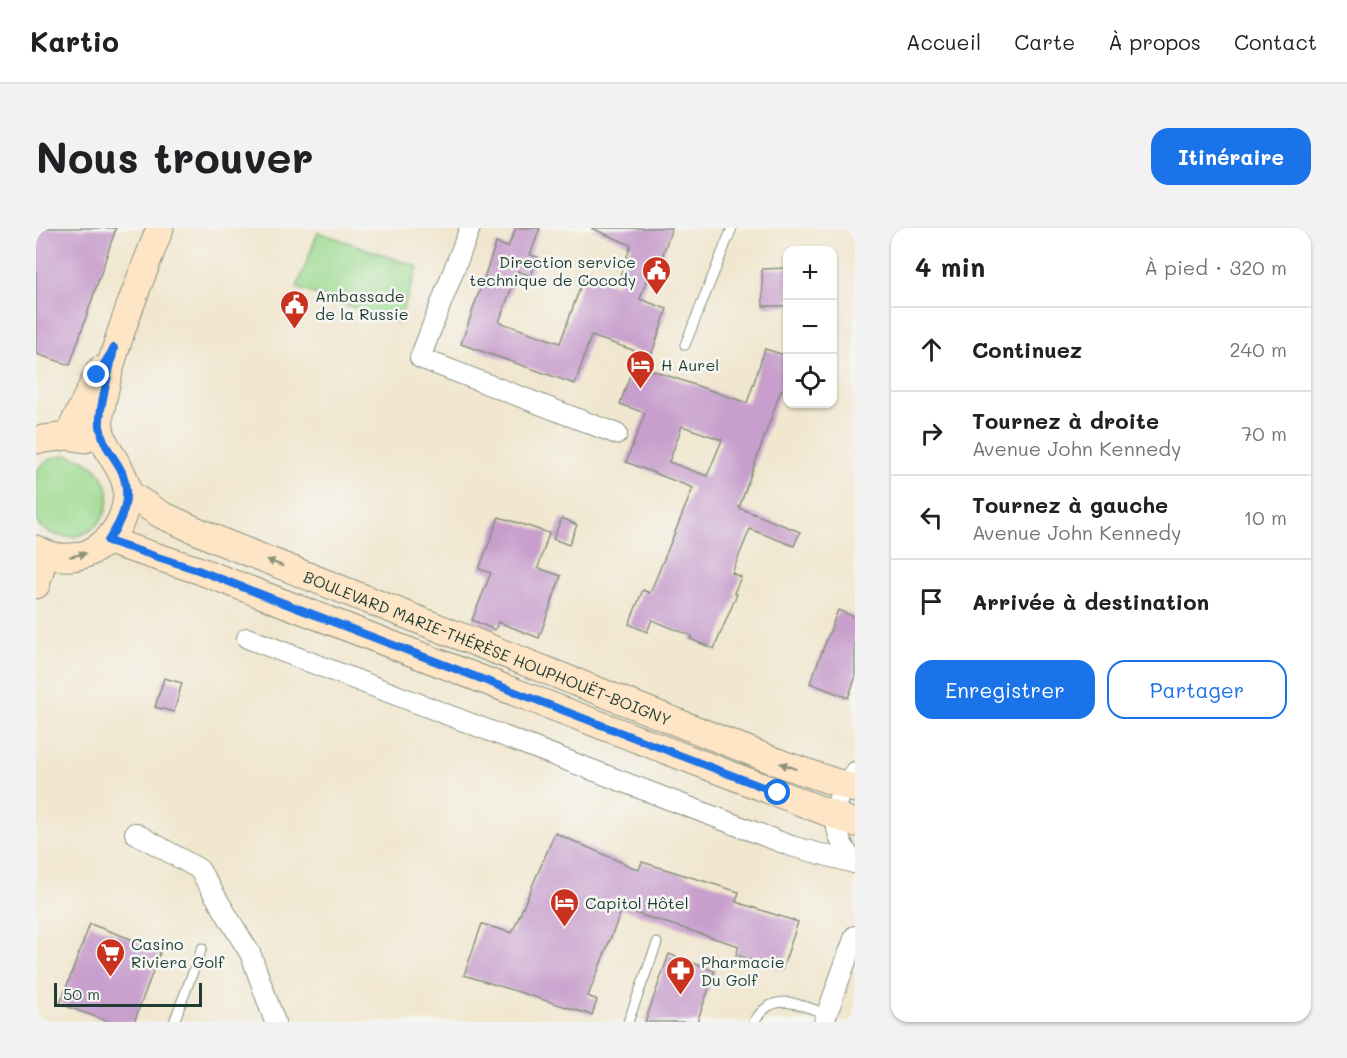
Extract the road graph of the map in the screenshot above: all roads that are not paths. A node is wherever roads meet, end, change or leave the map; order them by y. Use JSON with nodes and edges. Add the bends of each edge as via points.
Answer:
{"nodes":[{"id":1,"x":160,"y":228,"type":"edge"},
{"id":2,"x":470,"y":228,"type":"edge"},
{"id":3,"x":732,"y":228,"type":"edge"},
{"id":4,"x":685,"y":345,"type":"dead end"},
{"id":5,"x":114,"y":348,"type":"junction"},
{"id":6,"x":617,"y":434,"type":"dead end"},
{"id":7,"x":47,"y":440,"type":"edge"},
{"id":8,"x":107,"y":452,"type":"junction"},
{"id":9,"x":127,"y":493,"type":"junction"},
{"id":10,"x":108,"y":541,"type":"junction"},
{"id":11,"x":41,"y":552,"type":"edge"},
{"id":12,"x":36,"y":585,"type":"edge"},
{"id":13,"x":247,"y":638,"type":"dead end"},
{"id":14,"x":851,"y":782,"type":"edge"},
{"id":15,"x":845,"y":819,"type":"edge"},
{"id":16,"x":135,"y":833,"type":"dead end"},
{"id":17,"x":855,"y":863,"type":"edge"},
{"id":18,"x":855,"y":936,"type":"edge"},
{"id":19,"x":657,"y":943,"type":"dead end"},
{"id":20,"x":202,"y":948,"type":"dead end"},
{"id":21,"x":826,"y":1018,"type":"edge"},
{"id":22,"x":174,"y":1022,"type":"edge"},
{"id":23,"x":275,"y":1022,"type":"edge"},
{"id":24,"x":627,"y":1022,"type":"edge"},
{"id":25,"x":754,"y":1022,"type":"edge"}],
"edges":[{"from":1,"to":5,"type":"main road"},
{"from":2,"to":6,"type":"street","via":[[420,358]]},
{"from":3,"to":4,"type":"lane"},
{"from":5,"to":7,"type":"main road"},
{"from":5,"to":8,"type":"main road","via":[[100,416]]},
{"from":7,"to":8,"type":"main road","via":[[88,440]]},
{"from":8,"to":9,"type":"main road","via":[[121,471]]},
{"from":9,"to":10,"type":"main road","via":[[123,519]]},
{"from":14,"to":9,"type":"main road","name":"BOULEVARD MARIE-THÉRÈSE HOUPHOUËT-BOIGNY","one_way":true,"via":[[785,765],[222,542],[162,515]]},
{"from":11,"to":10,"type":"main road","one_way":true,"via":[[68,558],[90,553]]},
{"from":10,"to":15,"type":"main road","name":"BOULEVARD MARIE-THÉRÈSE HOUPHOUËT-BOIGNY","via":[[198,570]]},
{"from":11,"to":12,"type":"main road"},
{"from":13,"to":17,"type":"street","via":[[791,846]]},
{"from":14,"to":15,"type":"street","via":[[837,799]]},
{"from":15,"to":17,"type":"street","via":[[839,841]]},
{"from":16,"to":23,"type":"street","via":[[199,870],[250,955]]},
{"from":18,"to":21,"type":"street"},
{"from":19,"to":24,"type":"lane"},
{"from":20,"to":22,"type":"lane"},
{"from":21,"to":25,"type":"lane","via":[[787,1001],[762,1009]]}]}
